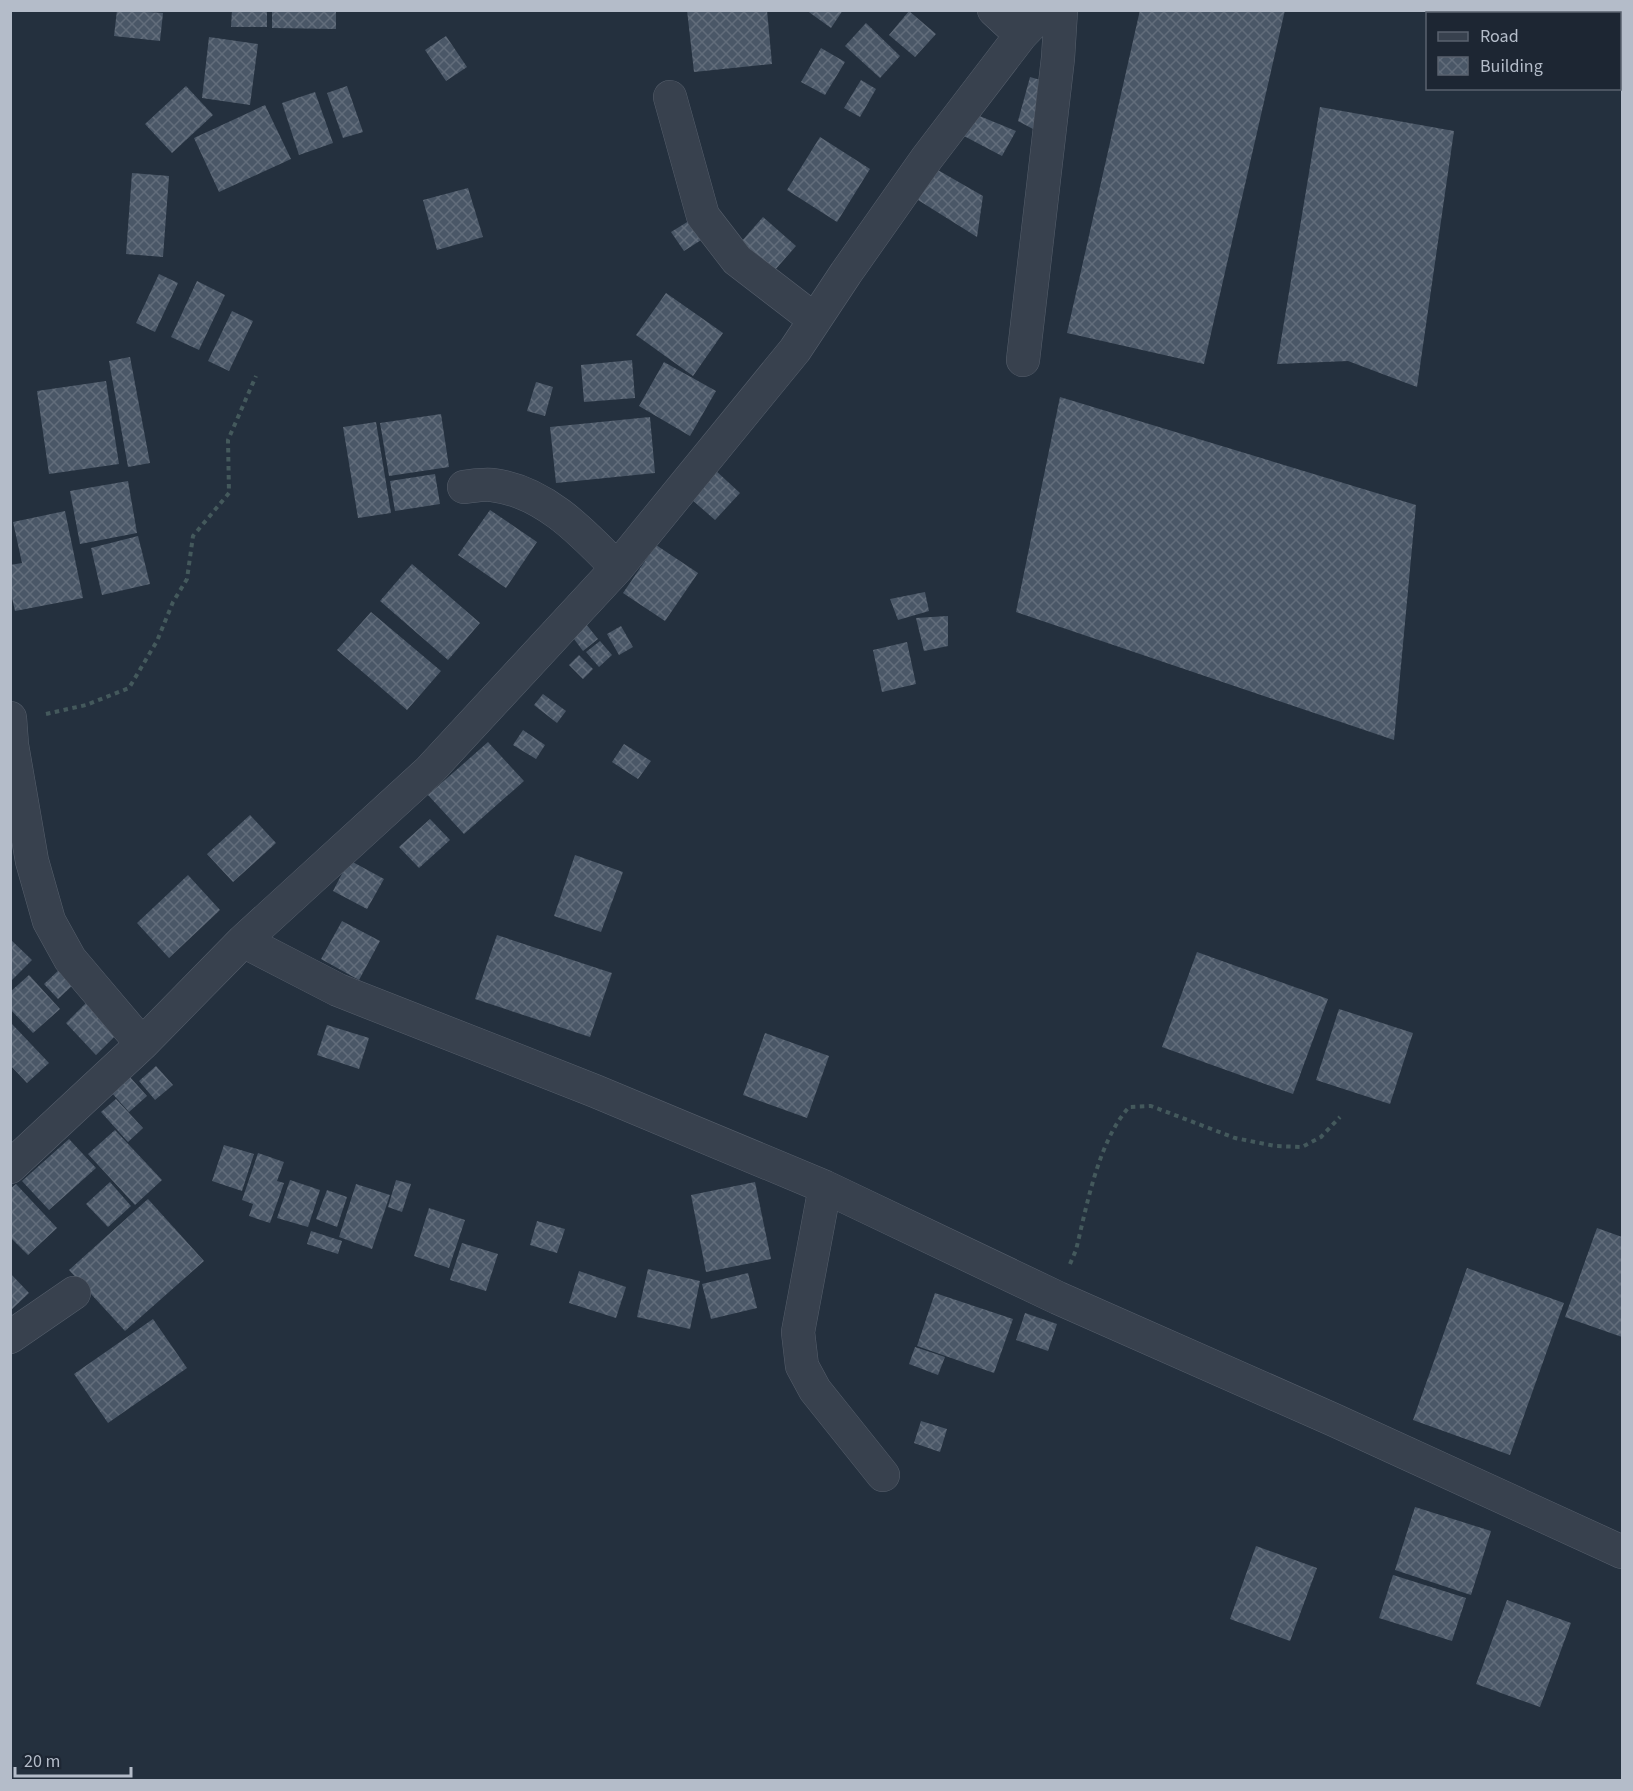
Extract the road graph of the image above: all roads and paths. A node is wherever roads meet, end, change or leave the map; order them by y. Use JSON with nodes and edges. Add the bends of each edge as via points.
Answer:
{"nodes":[{"id":1,"x":994,"y":10,"type":"edge"},
{"id":2,"x":1046,"y":10,"type":"edge"},
{"id":3,"x":1061,"y":10,"type":"edge"},
{"id":4,"x":1021,"y":35,"type":"junction"},
{"id":5,"x":670,"y":97,"type":"dead end"},
{"id":6,"x":815,"y":320,"type":"junction"},
{"id":7,"x":1023,"y":360,"type":"dead end"},
{"id":8,"x":256,"y":376,"type":"dead end"},
{"id":9,"x":464,"y":487,"type":"dead end"},
{"id":10,"x":617,"y":568,"type":"junction"},
{"id":11,"x":11,"y":731,"type":"edge"},
{"id":12,"x":243,"y":941,"type":"junction"},
{"id":13,"x":142,"y":1044,"type":"junction"},
{"id":14,"x":1340,"y":1117,"type":"dead end"},
{"id":15,"x":10,"y":1167,"type":"edge"},
{"id":16,"x":825,"y":1187,"type":"junction"},
{"id":17,"x":74,"y":1293,"type":"dead end"},
{"id":18,"x":1058,"y":1298,"type":"junction"},
{"id":19,"x":10,"y":1337,"type":"edge"},
{"id":20,"x":883,"y":1475,"type":"dead end"},
{"id":21,"x":1623,"y":1552,"type":"edge"}],
"edges":[{"from":1,"to":4,"type":"street"},
{"from":2,"to":4,"type":"street"},
{"from":3,"to":7,"type":"street"},
{"from":4,"to":6,"type":"street","via":[[927,158]]},
{"from":5,"to":6,"type":"street","via":[[703,216],[737,260]]},
{"from":6,"to":10,"type":"street","via":[[795,350]]},
{"from":8,"to":11,"type":"path","via":[[228,440],[229,494],[193,536],[187,579],[129,688],[86,705],[45,714]]},
{"from":9,"to":10,"type":"street","via":[[491,485],[520,492],[580,530]]},
{"from":10,"to":12,"type":"street","via":[[429,771]]},
{"from":11,"to":13,"type":"street","via":[[32,861],[49,921],[70,959]]},
{"from":12,"to":13,"type":"street"},
{"from":12,"to":16,"type":"street","via":[[338,990]]},
{"from":13,"to":15,"type":"street"},
{"from":14,"to":18,"type":"path","via":[[1321,1137],[1302,1147],[1275,1146],[1235,1138],[1151,1106],[1129,1107],[1119,1118],[1102,1153],[1076,1250]]},
{"from":16,"to":18,"type":"street"},
{"from":16,"to":20,"type":"street","via":[[798,1332],[802,1366],[815,1390]]},
{"from":17,"to":19,"type":"street"},
{"from":18,"to":21,"type":"street"}]}
